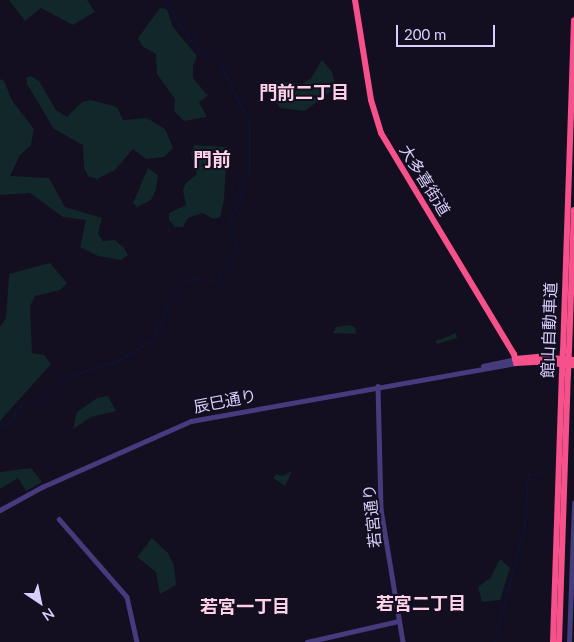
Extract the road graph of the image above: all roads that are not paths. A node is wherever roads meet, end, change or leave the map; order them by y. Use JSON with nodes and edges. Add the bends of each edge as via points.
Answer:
{"nodes":[{"id":1,"x":355,"y":0,"type":"edge"},
{"id":2,"x":574,"y":20,"type":"edge"},
{"id":3,"x":574,"y":210,"type":"edge"},
{"id":4,"x":567,"y":294,"type":"junction"},
{"id":5,"x":574,"y":360,"type":"edge"},
{"id":6,"x":516,"y":361,"type":"junction"},
{"id":7,"x":574,"y":365,"type":"edge"},
{"id":8,"x":378,"y":386,"type":"junction"},
{"id":9,"x":562,"y":483,"type":"junction"},
{"id":10,"x":574,"y":503,"type":"edge"},
{"id":11,"x":0,"y":510,"type":"edge"},
{"id":12,"x":59,"y":519,"type":"dead end"},
{"id":13,"x":399,"y":621,"type":"junction"},
{"id":14,"x":137,"y":642,"type":"edge"},
{"id":15,"x":307,"y":642,"type":"edge"},
{"id":16,"x":403,"y":642,"type":"edge"},
{"id":17,"x":553,"y":642,"type":"edge"},
{"id":18,"x":559,"y":642,"type":"edge"},
{"id":19,"x":569,"y":642,"type":"edge"}],
"edges":[{"from":1,"to":6,"type":"highway","name":"大多喜街道","via":[[371,100],[381,133]]},
{"from":2,"to":4,"type":"highway","name":"館山自動車道"},
{"from":3,"to":4,"type":"highway","name":"館山自動車道"},
{"from":4,"to":9,"type":"highway","name":"館山自動車道","bridge":true},
{"from":5,"to":6,"type":"highway","via":[[540,357]]},
{"from":6,"to":7,"type":"highway"},
{"from":6,"to":8,"type":"street","name":"辰巳通り"},
{"from":8,"to":11,"type":"street","name":"辰巳通り","via":[[186,422],[42,487]]},
{"from":8,"to":13,"type":"street","name":"若宮通り","via":[[381,509]]},
{"from":9,"to":17,"type":"highway","name":"館山自動車道"},
{"from":9,"to":18,"type":"highway","name":"館山自動車道"},
{"from":10,"to":19,"type":"street"},
{"from":12,"to":14,"type":"street","via":[[127,597]]},
{"from":13,"to":15,"type":"street"},
{"from":13,"to":16,"type":"street","name":"若宮通り"}]}
